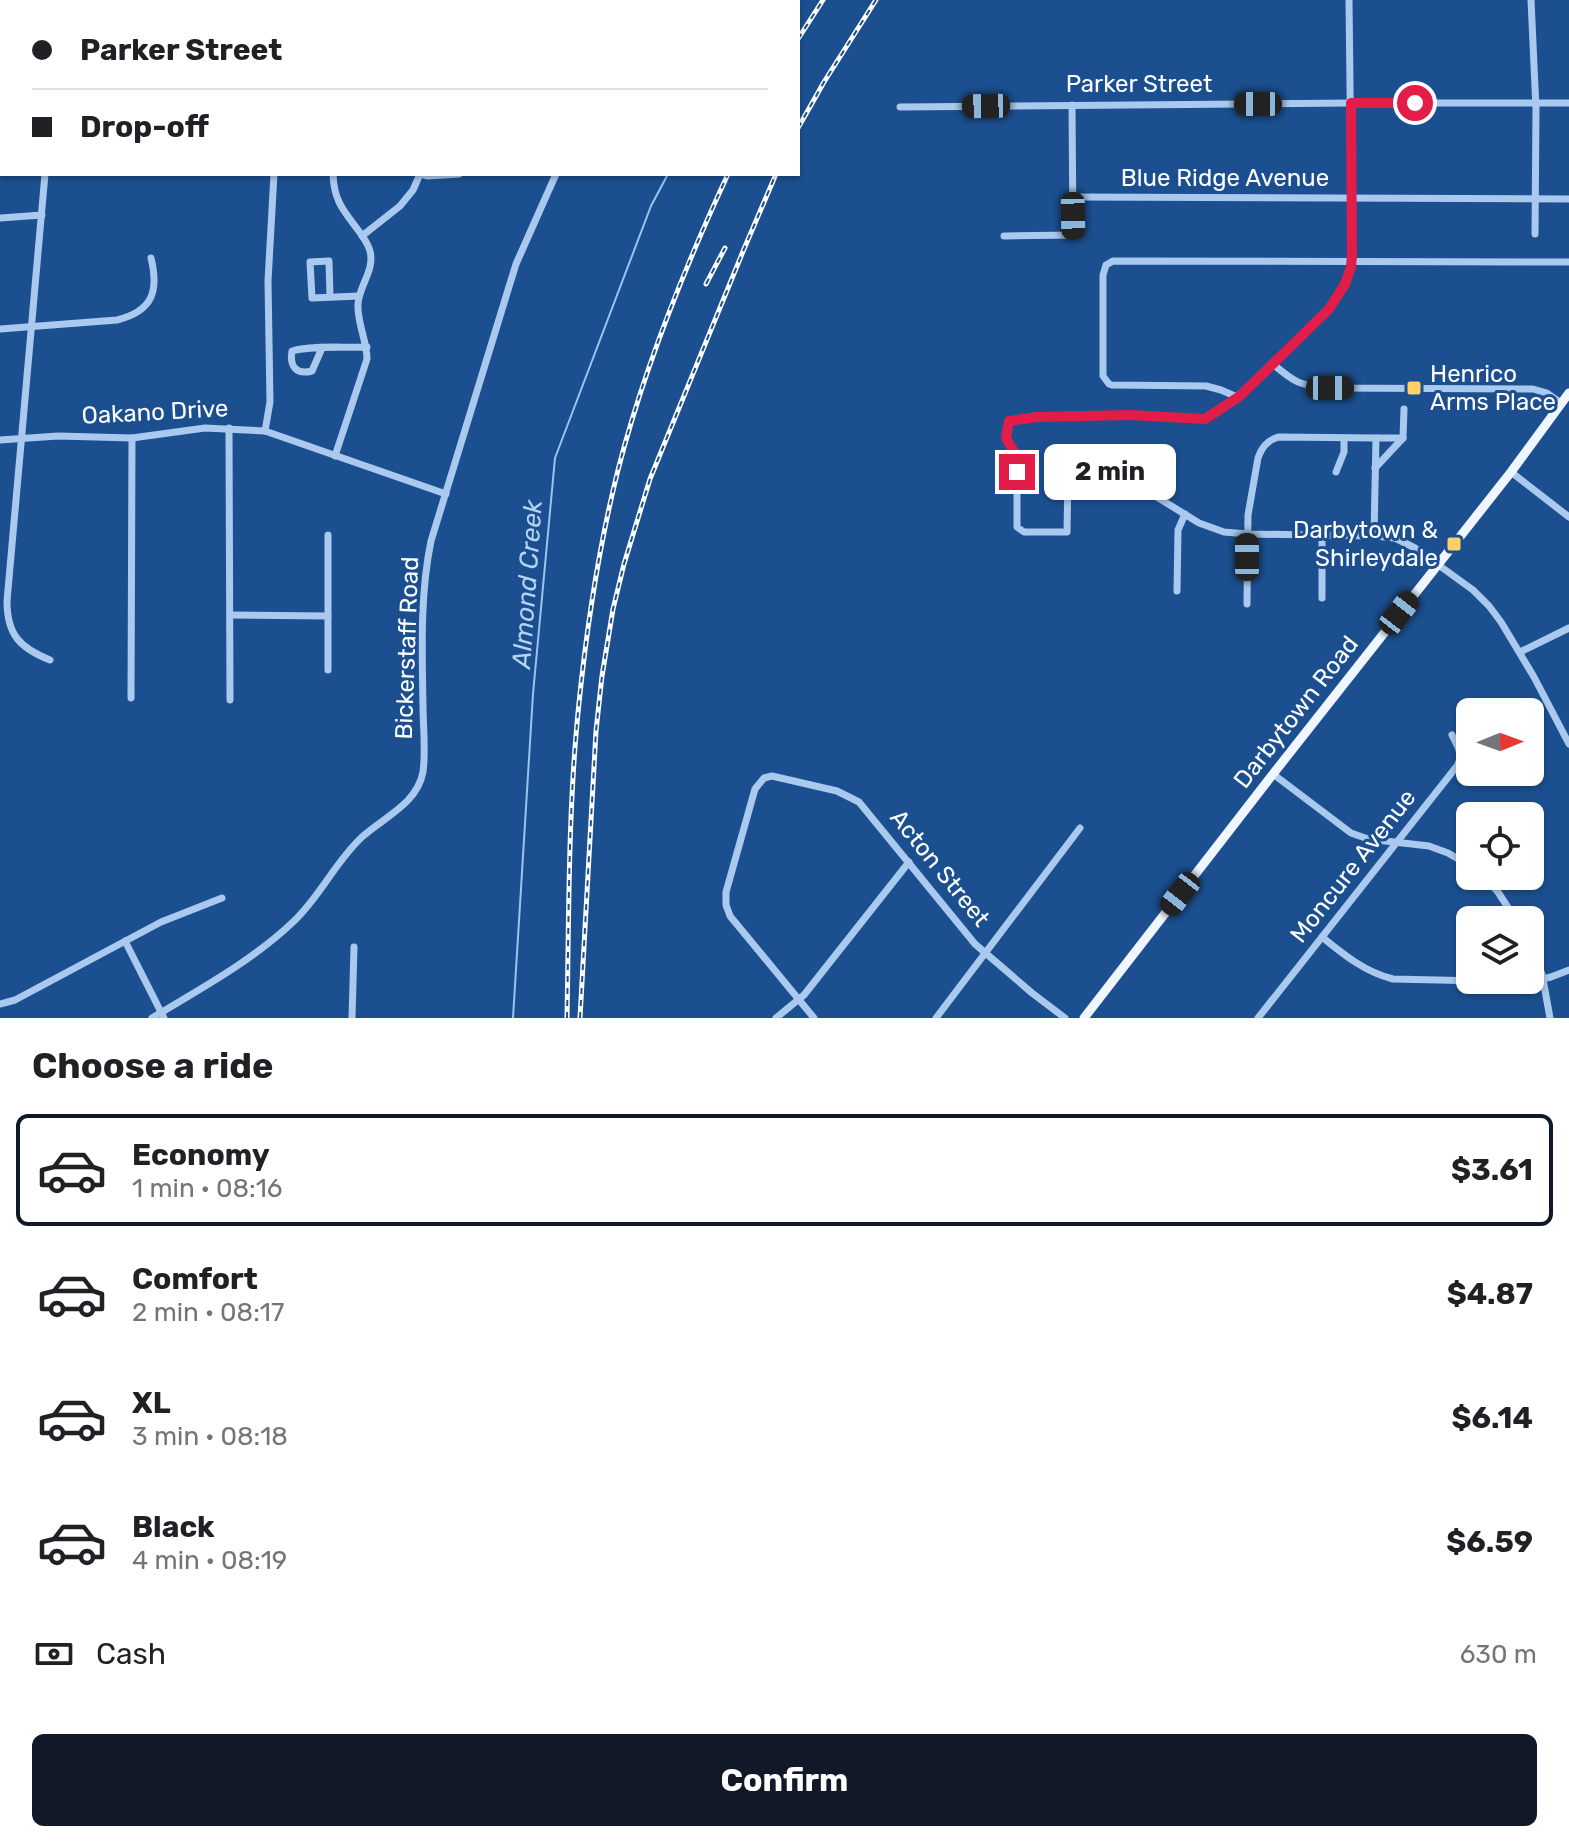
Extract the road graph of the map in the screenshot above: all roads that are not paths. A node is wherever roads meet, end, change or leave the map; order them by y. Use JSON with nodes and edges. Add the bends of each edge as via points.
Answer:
{"nodes":[{"id":1,"x":1349,"y":0,"type":"edge"},
{"id":2,"x":1531,"y":0,"type":"edge"},
{"id":3,"x":1351,"y":103,"type":"junction"},
{"id":4,"x":1569,"y":103,"type":"edge"},
{"id":5,"x":1536,"y":104,"type":"junction"},
{"id":6,"x":1072,"y":105,"type":"junction"},
{"id":7,"x":900,"y":107,"type":"dead end"},
{"id":8,"x":45,"y":176,"type":"edge"},
{"id":9,"x":274,"y":176,"type":"edge"},
{"id":10,"x":333,"y":176,"type":"edge"},
{"id":11,"x":419,"y":176,"type":"edge"},
{"id":12,"x":555,"y":176,"type":"edge"},
{"id":13,"x":1073,"y":197,"type":"junction"},
{"id":14,"x":1351,"y":198,"type":"junction"},
{"id":15,"x":1535,"y":199,"type":"junction"},
{"id":16,"x":1569,"y":199,"type":"edge"},
{"id":17,"x":42,"y":215,"type":"junction"},
{"id":18,"x":0,"y":218,"type":"edge"},
{"id":19,"x":1535,"y":234,"type":"dead end"},
{"id":20,"x":362,"y":236,"type":"junction"},
{"id":21,"x":1004,"y":236,"type":"dead end"},
{"id":22,"x":151,"y":258,"type":"dead end"},
{"id":23,"x":1351,"y":261,"type":"junction"},
{"id":24,"x":1569,"y":262,"type":"edge"},
{"id":25,"x":359,"y":296,"type":"junction"},
{"id":26,"x":330,"y":297,"type":"junction"},
{"id":27,"x":32,"y":327,"type":"junction"},
{"id":28,"x":0,"y":329,"type":"edge"},
{"id":29,"x":367,"y":347,"type":"junction"},
{"id":30,"x":322,"y":348,"type":"junction"},
{"id":31,"x":1273,"y":364,"type":"junction"},
{"id":32,"x":1569,"y":393,"type":"edge"},
{"id":33,"x":1236,"y":397,"type":"junction"},
{"id":34,"x":1561,"y":403,"type":"junction"},
{"id":35,"x":1404,"y":409,"type":"dead end"},
{"id":36,"x":229,"y":428,"type":"junction"},
{"id":37,"x":265,"y":431,"type":"junction"},
{"id":38,"x":132,"y":438,"type":"junction"},
{"id":39,"x":1344,"y":438,"type":"junction"},
{"id":40,"x":1376,"y":438,"type":"junction"},
{"id":41,"x":1403,"y":438,"type":"junction"},
{"id":42,"x":21,"y":439,"type":"junction"},
{"id":43,"x":0,"y":440,"type":"edge"},
{"id":44,"x":335,"y":456,"type":"junction"},
{"id":45,"x":1077,"y":467,"type":"junction"},
{"id":46,"x":1375,"y":468,"type":"junction"},
{"id":47,"x":1336,"y":472,"type":"dead end"},
{"id":48,"x":1511,"y":472,"type":"junction"},
{"id":49,"x":1068,"y":476,"type":"junction"},
{"id":50,"x":446,"y":494,"type":"junction"},
{"id":51,"x":1185,"y":514,"type":"junction"},
{"id":52,"x":1569,"y":517,"type":"edge"},
{"id":53,"x":1248,"y":534,"type":"junction"},
{"id":54,"x":328,"y":535,"type":"dead end"},
{"id":55,"x":1322,"y":535,"type":"junction"},
{"id":56,"x":1374,"y":536,"type":"junction"},
{"id":57,"x":1438,"y":564,"type":"junction"},
{"id":58,"x":1177,"y":591,"type":"dead end"},
{"id":59,"x":1322,"y":598,"type":"dead end"},
{"id":60,"x":1247,"y":604,"type":"dead end"},
{"id":61,"x":230,"y":615,"type":"junction"},
{"id":62,"x":328,"y":616,"type":"junction"},
{"id":63,"x":1569,"y":628,"type":"edge"},
{"id":64,"x":1520,"y":652,"type":"junction"},
{"id":65,"x":50,"y":660,"type":"dead end"},
{"id":66,"x":328,"y":670,"type":"dead end"},
{"id":67,"x":131,"y":698,"type":"dead end"},
{"id":68,"x":230,"y":700,"type":"dead end"},
{"id":69,"x":1452,"y":735,"type":"dead end"},
{"id":70,"x":1569,"y":744,"type":"edge"},
{"id":71,"x":1273,"y":774,"type":"junction"},
{"id":72,"x":1080,"y":828,"type":"dead end"},
{"id":73,"x":1397,"y":841,"type":"junction"},
{"id":74,"x":1456,"y":858,"type":"edge"},
{"id":75,"x":909,"y":862,"type":"junction"},
{"id":76,"x":222,"y":898,"type":"dead end"},
{"id":77,"x":1322,"y":937,"type":"junction"},
{"id":78,"x":125,"y":941,"type":"junction"},
{"id":79,"x":354,"y":947,"type":"dead end"},
{"id":80,"x":986,"y":954,"type":"junction"},
{"id":81,"x":1569,"y":970,"type":"edge"},
{"id":82,"x":1544,"y":979,"type":"edge"},
{"id":83,"x":1456,"y":980,"type":"edge"},
{"id":84,"x":1544,"y":985,"type":"edge"},
{"id":85,"x":799,"y":999,"type":"junction"},
{"id":86,"x":0,"y":1004,"type":"edge"},
{"id":87,"x":163,"y":1015,"type":"edge"},
{"id":88,"x":152,"y":1018,"type":"edge"},
{"id":89,"x":352,"y":1018,"type":"edge"},
{"id":90,"x":776,"y":1018,"type":"edge"},
{"id":91,"x":814,"y":1018,"type":"edge"},
{"id":92,"x":936,"y":1018,"type":"edge"},
{"id":93,"x":1065,"y":1018,"type":"edge"},
{"id":94,"x":1084,"y":1018,"type":"edge"},
{"id":95,"x":1258,"y":1018,"type":"edge"},
{"id":96,"x":1550,"y":1018,"type":"edge"}],
"edges":[{"from":1,"to":3,"type":"street"},
{"from":2,"to":5,"type":"street"},
{"from":3,"to":5,"type":"street","name":"Parker Street"},
{"from":3,"to":6,"type":"street","name":"Parker Street"},
{"from":3,"to":14,"type":"street"},
{"from":4,"to":5,"type":"street","name":"Parker Street"},
{"from":5,"to":15,"type":"street"},
{"from":6,"to":7,"type":"street","name":"Parker Street"},
{"from":6,"to":13,"type":"street"},
{"from":8,"to":17,"type":"street"},
{"from":9,"to":37,"type":"street"},
{"from":10,"to":20,"type":"street","via":[[339,206]]},
{"from":11,"to":20,"type":"street","via":[[400,206]]},
{"from":12,"to":50,"type":"street","name":"Bickerstaff Road","via":[[516,264]]},
{"from":13,"to":14,"type":"street","name":"Blue Ridge Avenue"},
{"from":13,"to":21,"type":"street","via":[[1073,235]]},
{"from":14,"to":15,"type":"street","name":"Blue Ridge Avenue"},
{"from":14,"to":23,"type":"street"},
{"from":15,"to":16,"type":"street","name":"Blue Ridge Avenue"},
{"from":15,"to":19,"type":"street"},
{"from":17,"to":18,"type":"street"},
{"from":17,"to":27,"type":"street"},
{"from":20,"to":25,"type":"street","via":[[371,262]]},
{"from":22,"to":27,"type":"street","via":[[153,292],[133,315]]},
{"from":23,"to":24,"type":"street"},
{"from":23,"to":31,"type":"street","via":[[1333,303]]},
{"from":23,"to":33,"type":"street","via":[[1113,261],[1104,268],[1104,379],[1112,385],[1212,387]]},
{"from":25,"to":26,"type":"street"},
{"from":25,"to":29,"type":"street"},
{"from":26,"to":26,"type":"street","via":[[312,298],[310,262],[329,261]]},
{"from":27,"to":28,"type":"street"},
{"from":27,"to":42,"type":"street"},
{"from":29,"to":30,"type":"street"},
{"from":29,"to":44,"type":"street","via":[[366,367]]},
{"from":30,"to":30,"type":"street","via":[[292,351],[292,366],[312,371]]},
{"from":31,"to":33,"type":"street"},
{"from":31,"to":34,"type":"street","via":[[1304,386],[1533,389]]},
{"from":32,"to":34,"type":"main road","name":"Darbytown Road"},
{"from":33,"to":49,"type":"street","via":[[1205,419],[1130,415],[1009,421],[1006,438],[1017,457],[1017,527],[1024,532],[1067,532]]},
{"from":34,"to":48,"type":"main road","name":"Darbytown Road"},
{"from":35,"to":41,"type":"street"},
{"from":36,"to":37,"type":"street","name":"Oakano Drive"},
{"from":36,"to":38,"type":"street","name":"Oakano Drive"},
{"from":36,"to":61,"type":"street"},
{"from":37,"to":44,"type":"street","name":"Oakano Drive"},
{"from":38,"to":42,"type":"street","name":"Oakano Drive"},
{"from":38,"to":67,"type":"street"},
{"from":39,"to":40,"type":"street"},
{"from":39,"to":47,"type":"street"},
{"from":39,"to":53,"type":"street","via":[[1278,437],[1264,445]]},
{"from":40,"to":41,"type":"street"},
{"from":40,"to":46,"type":"street"},
{"from":41,"to":46,"type":"street"},
{"from":42,"to":43,"type":"street","name":"Oakano Drive"},
{"from":42,"to":65,"type":"street","via":[[7,617],[19,642]]},
{"from":44,"to":50,"type":"street","name":"Oakano Drive"},
{"from":45,"to":49,"type":"street"},
{"from":45,"to":49,"type":"street","via":[[1072,461],[1064,463]]},
{"from":45,"to":51,"type":"street","via":[[1119,470]]},
{"from":46,"to":56,"type":"street"},
{"from":48,"to":52,"type":"street"},
{"from":48,"to":57,"type":"main road","name":"Darbytown Road"},
{"from":50,"to":87,"type":"street","name":"Bickerstaff Road","via":[[425,575],[424,768],[415,793],[352,847],[286,928]]},
{"from":51,"to":53,"type":"street","via":[[1210,528]]},
{"from":51,"to":58,"type":"street","via":[[1178,530]]},
{"from":53,"to":55,"type":"street"},
{"from":53,"to":60,"type":"street"},
{"from":54,"to":62,"type":"street"},
{"from":55,"to":56,"type":"street"},
{"from":55,"to":59,"type":"street"},
{"from":56,"to":57,"type":"street","via":[[1404,542]]},
{"from":57,"to":64,"type":"street","via":[[1489,606]]},
{"from":57,"to":71,"type":"main road","name":"Darbytown Road"},
{"from":61,"to":62,"type":"street"},
{"from":61,"to":68,"type":"street"},
{"from":62,"to":66,"type":"street"},
{"from":63,"to":64,"type":"street"},
{"from":64,"to":70,"type":"street"},
{"from":69,"to":73,"type":"street","name":"Moncure Avenue","via":[[1460,761]]},
{"from":71,"to":73,"type":"street","via":[[1351,833]]},
{"from":71,"to":94,"type":"main road","name":"Darbytown Road"},
{"from":72,"to":80,"type":"street"},
{"from":73,"to":74,"type":"street"},
{"from":73,"to":77,"type":"street","name":"Moncure Avenue"},
{"from":75,"to":80,"type":"street","name":"Acton Street"},
{"from":75,"to":85,"type":"street"},
{"from":75,"to":85,"type":"street","name":"Acton Street","via":[[853,797],[781,777],[760,781],[726,905]]},
{"from":76,"to":78,"type":"street"},
{"from":77,"to":83,"type":"street","via":[[1382,976]]},
{"from":77,"to":95,"type":"street","name":"Moncure Avenue"},
{"from":78,"to":86,"type":"street"},
{"from":78,"to":87,"type":"street"},
{"from":79,"to":89,"type":"street"},
{"from":80,"to":92,"type":"street"},
{"from":80,"to":93,"type":"street","name":"Acton Street"},
{"from":81,"to":82,"type":"street"},
{"from":84,"to":96,"type":"street"},
{"from":85,"to":90,"type":"street"},
{"from":85,"to":91,"type":"street"},
{"from":87,"to":88,"type":"street","name":"Bickerstaff Road"}]}
